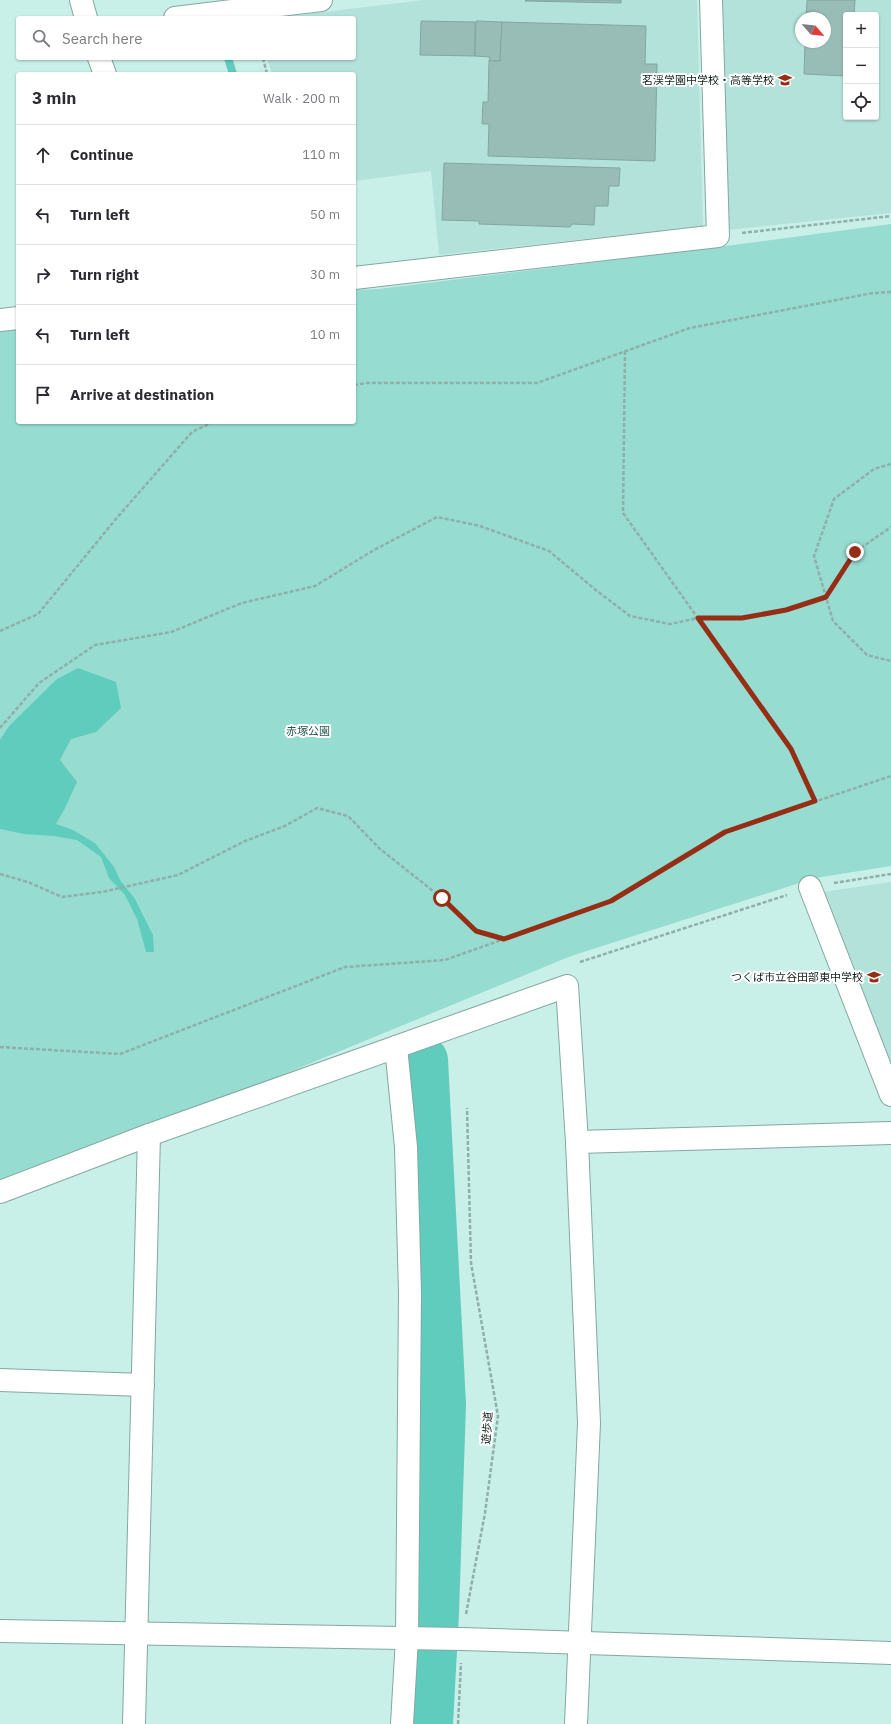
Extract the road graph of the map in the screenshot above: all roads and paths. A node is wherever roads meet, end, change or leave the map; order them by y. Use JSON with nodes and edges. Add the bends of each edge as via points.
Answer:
{"nodes":[{"id":1,"x":81,"y":0,"type":"edge"},
{"id":2,"x":320,"y":0,"type":"edge"},
{"id":3,"x":711,"y":0,"type":"edge"},
{"id":4,"x":258,"y":4,"type":"edge"},
{"id":5,"x":85,"y":16,"type":"edge"},
{"id":6,"x":187,"y":16,"type":"edge"},
{"id":7,"x":100,"y":60,"type":"edge"},
{"id":8,"x":264,"y":60,"type":"edge"},
{"id":9,"x":104,"y":72,"type":"edge"},
{"id":10,"x":266,"y":72,"type":"edge"},
{"id":11,"x":891,"y":216,"type":"edge"},
{"id":12,"x":718,"y":236,"type":"junction"},
{"id":13,"x":356,"y":278,"type":"edge"},
{"id":14,"x":891,"y":292,"type":"edge"},
{"id":15,"x":16,"y":318,"type":"edge"},
{"id":16,"x":0,"y":320,"type":"edge"},
{"id":17,"x":625,"y":351,"type":"junction"},
{"id":18,"x":356,"y":385,"type":"edge"},
{"id":19,"x":210,"y":424,"type":"edge"},
{"id":20,"x":891,"y":464,"type":"edge"},
{"id":21,"x":891,"y":527,"type":"edge"},
{"id":22,"x":826,"y":597,"type":"junction"},
{"id":23,"x":698,"y":618,"type":"junction"},
{"id":24,"x":0,"y":631,"type":"edge"},
{"id":25,"x":891,"y":661,"type":"edge"},
{"id":26,"x":0,"y":728,"type":"edge"},
{"id":27,"x":891,"y":776,"type":"edge"},
{"id":28,"x":815,"y":801,"type":"junction"},
{"id":29,"x":0,"y":874,"type":"edge"},
{"id":30,"x":891,"y":874,"type":"edge"},
{"id":31,"x":810,"y":887,"type":"junction"},
{"id":32,"x":504,"y":939,"type":"junction"},
{"id":33,"x":580,"y":962,"type":"dead end"},
{"id":34,"x":0,"y":1047,"type":"edge"},
{"id":35,"x":396,"y":1047,"type":"junction"},
{"id":36,"x":891,"y":1094,"type":"edge"},
{"id":37,"x":467,"y":1108,"type":"dead end"},
{"id":38,"x":891,"y":1133,"type":"edge"},
{"id":39,"x":148,"y":1135,"type":"junction"},
{"id":40,"x":577,"y":1142,"type":"junction"},
{"id":41,"x":0,"y":1192,"type":"edge"},
{"id":42,"x":0,"y":1380,"type":"edge"},
{"id":43,"x":143,"y":1385,"type":"junction"},
{"id":44,"x":0,"y":1631,"type":"edge"},
{"id":45,"x":137,"y":1634,"type":"junction"},
{"id":46,"x":414,"y":1638,"type":"junction"},
{"id":47,"x":461,"y":1639,"type":"junction"},
{"id":48,"x":579,"y":1643,"type":"junction"},
{"id":49,"x":891,"y":1653,"type":"edge"},
{"id":50,"x":134,"y":1724,"type":"edge"},
{"id":51,"x":402,"y":1724,"type":"edge"},
{"id":52,"x":458,"y":1724,"type":"edge"},
{"id":53,"x":576,"y":1724,"type":"edge"}],
"edges":[{"from":1,"to":5,"type":"street"},
{"from":2,"to":4,"type":"street"},
{"from":3,"to":12,"type":"street"},
{"from":4,"to":6,"type":"street"},
{"from":7,"to":9,"type":"street"},
{"from":8,"to":10,"type":"path"},
{"from":11,"to":12,"type":"path"},
{"from":12,"to":13,"type":"street"},
{"from":14,"to":17,"type":"path","via":[[690,328]]},
{"from":15,"to":16,"type":"street"},
{"from":17,"to":18,"type":"path","via":[[537,382]]},
{"from":17,"to":23,"type":"path","via":[[623,513]]},
{"from":19,"to":24,"type":"path","via":[[192,432],[38,614]]},
{"from":20,"to":22,"type":"path","via":[[874,469],[834,499],[814,556]]},
{"from":21,"to":22,"type":"path","via":[[855,552]]},
{"from":22,"to":23,"type":"path","via":[[786,610],[742,618]]},
{"from":22,"to":25,"type":"path","via":[[833,621],[866,655]]},
{"from":23,"to":26,"type":"path","via":[[670,624],[630,616],[549,551],[480,526],[437,518],[374,550],[315,586],[242,603],[171,632],[95,646],[39,683]]},
{"from":23,"to":28,"type":"path","via":[[791,749]]},
{"from":27,"to":28,"type":"path"},
{"from":28,"to":32,"type":"path","via":[[725,832],[611,901]]},
{"from":29,"to":32,"type":"path","via":[[28,882],[62,897],[102,892],[178,875],[245,841],[285,826],[317,808],[348,816],[380,849],[442,898],[476,931]]},
{"from":30,"to":31,"type":"path"},
{"from":31,"to":33,"type":"path"},
{"from":31,"to":36,"type":"street"},
{"from":32,"to":34,"type":"path","via":[[446,960],[345,967],[120,1054]]},
{"from":35,"to":39,"type":"street"},
{"from":35,"to":40,"type":"street","via":[[567,986]]},
{"from":35,"to":46,"type":"street","via":[[406,1147]]},
{"from":37,"to":47,"type":"path","name":"遊歩道","via":[[471,1263],[498,1416],[485,1513]]},
{"from":38,"to":40,"type":"street"},
{"from":39,"to":41,"type":"street"},
{"from":39,"to":43,"type":"street"},
{"from":40,"to":48,"type":"street","via":[[589,1423]]},
{"from":42,"to":43,"type":"street"},
{"from":43,"to":45,"type":"street"},
{"from":44,"to":45,"type":"street"},
{"from":45,"to":46,"type":"street"},
{"from":45,"to":50,"type":"street"},
{"from":46,"to":47,"type":"street"},
{"from":46,"to":51,"type":"street"},
{"from":47,"to":48,"type":"street"},
{"from":47,"to":52,"type":"path","name":"遊歩道"},
{"from":48,"to":49,"type":"street"},
{"from":48,"to":53,"type":"street"}]}
